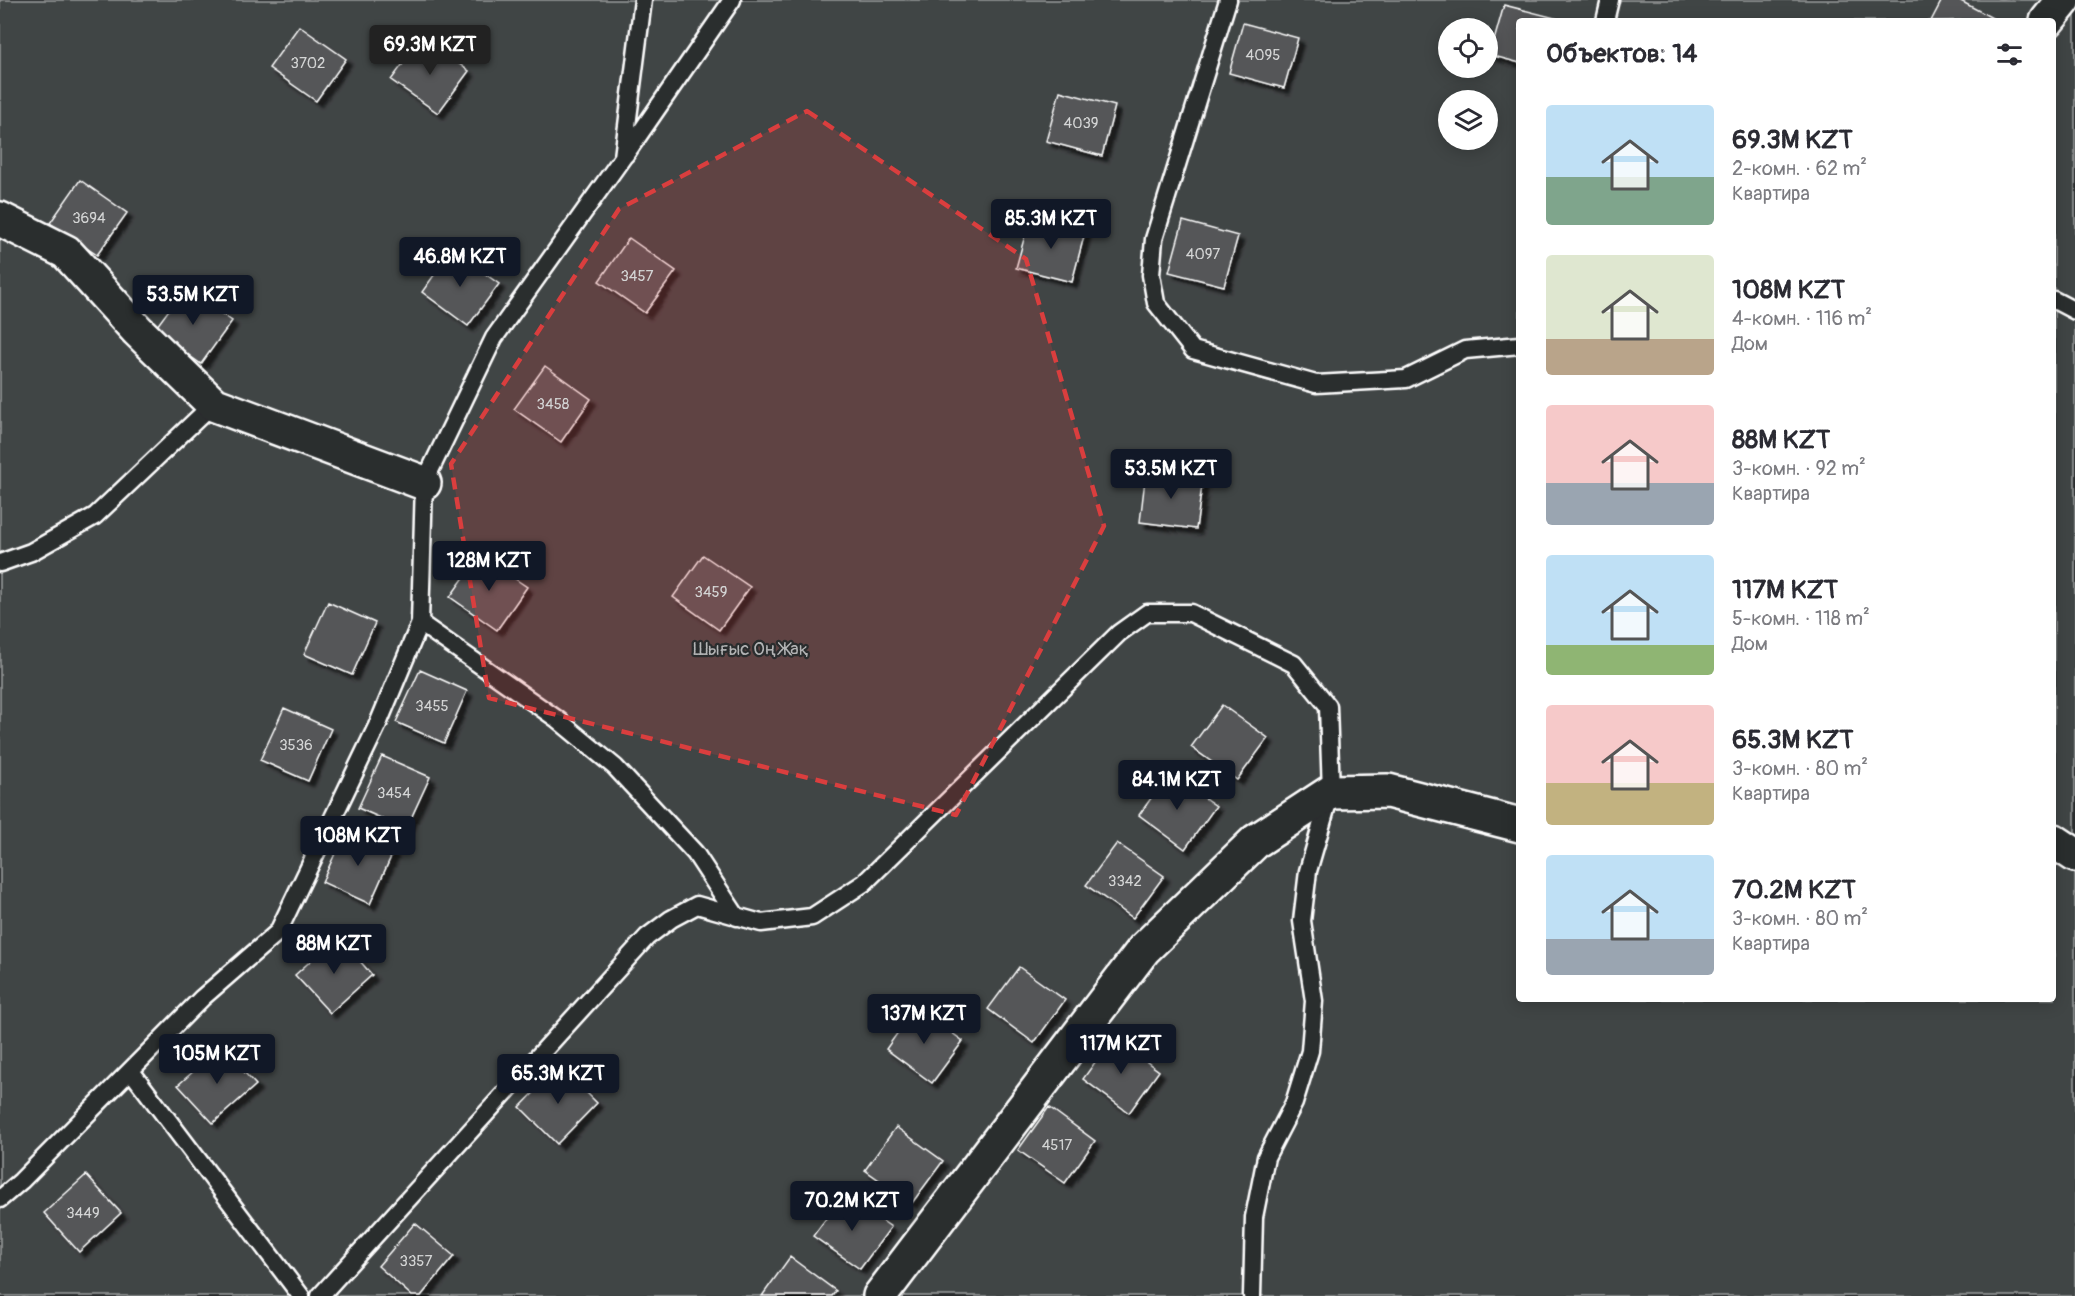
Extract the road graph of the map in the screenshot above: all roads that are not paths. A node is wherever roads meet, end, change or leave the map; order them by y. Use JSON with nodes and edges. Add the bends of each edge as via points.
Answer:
{"nodes":[{"id":1,"x":643,"y":0,"type":"edge"},
{"id":2,"x":732,"y":0,"type":"edge"},
{"id":3,"x":1228,"y":0,"type":"edge"},
{"id":4,"x":1610,"y":0,"type":"edge"},
{"id":5,"x":2064,"y":0,"type":"edge"},
{"id":6,"x":1606,"y":18,"type":"edge"},
{"id":7,"x":2050,"y":18,"type":"edge"},
{"id":8,"x":623,"y":157,"type":"junction"},
{"id":9,"x":0,"y":219,"type":"edge"},
{"id":10,"x":2056,"y":301,"type":"edge"},
{"id":11,"x":2075,"y":311,"type":"edge"},
{"id":12,"x":1516,"y":345,"type":"edge"},
{"id":13,"x":213,"y":404,"type":"junction"},
{"id":14,"x":424,"y":483,"type":"junction"},
{"id":15,"x":0,"y":563,"type":"edge"},
{"id":16,"x":420,"y":623,"type":"junction"},
{"id":17,"x":1331,"y":792,"type":"junction"},
{"id":18,"x":1516,"y":824,"type":"edge"},
{"id":19,"x":2056,"y":842,"type":"edge"},
{"id":20,"x":2075,"y":855,"type":"edge"},
{"id":21,"x":737,"y":917,"type":"junction"},
{"id":22,"x":131,"y":1071,"type":"junction"},
{"id":23,"x":0,"y":1199,"type":"edge"},
{"id":24,"x":301,"y":1296,"type":"edge"},
{"id":25,"x":320,"y":1296,"type":"edge"},
{"id":26,"x":880,"y":1296,"type":"edge"},
{"id":27,"x":1252,"y":1296,"type":"edge"}],
"edges":[{"from":1,"to":8,"type":"lane"},
{"from":2,"to":8,"type":"lane"},
{"from":3,"to":12,"type":"lane","via":[[1154,239],[1151,275],[1156,303],[1193,350],[1316,384],[1406,379],[1465,350]]},
{"from":4,"to":6,"type":"lane"},
{"from":5,"to":7,"type":"street"},
{"from":8,"to":14,"type":"lane","via":[[494,338]]},
{"from":9,"to":13,"type":"street","via":[[66,252],[137,330]]},
{"from":10,"to":11,"type":"lane"},
{"from":13,"to":14,"type":"street"},
{"from":13,"to":15,"type":"lane","via":[[94,516],[30,552]]},
{"from":14,"to":16,"type":"lane"},
{"from":16,"to":21,"type":"lane","via":[[556,719],[615,767],[695,853]]},
{"from":16,"to":22,"type":"lane","via":[[378,724],[278,932],[202,998]]},
{"from":17,"to":18,"type":"street","via":[[1388,791]]},
{"from":17,"to":21,"type":"lane","via":[[1328,706],[1294,664],[1191,613],[1147,613],[1119,633],[864,883],[812,917],[761,923]]},
{"from":17,"to":26,"type":"street","via":[[1256,841],[1144,949]]},
{"from":17,"to":27,"type":"lane","via":[[1308,871],[1302,921],[1314,1001],[1310,1051],[1294,1103],[1266,1157],[1254,1217]]},
{"from":19,"to":20,"type":"street"},
{"from":21,"to":25,"type":"lane","via":[[697,905],[647,937]]},
{"from":22,"to":23,"type":"lane"},
{"from":22,"to":24,"type":"lane"}]}
